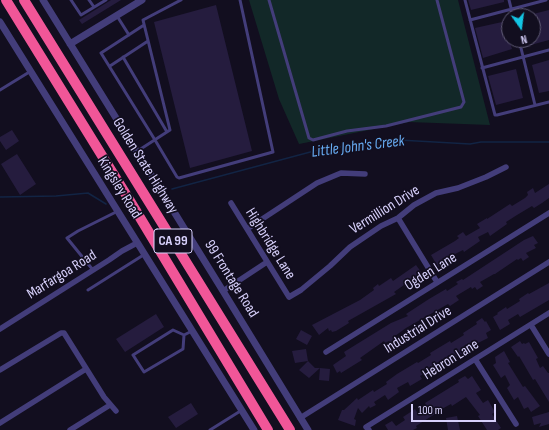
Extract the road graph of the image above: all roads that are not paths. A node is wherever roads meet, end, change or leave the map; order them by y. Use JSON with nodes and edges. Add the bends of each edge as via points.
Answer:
{"nodes":[{"id":1,"x":6,"y":0,"type":"edge"},
{"id":2,"x":24,"y":0,"type":"edge"},
{"id":3,"x":43,"y":0,"type":"edge"},
{"id":4,"x":71,"y":0,"type":"edge"},
{"id":5,"x":89,"y":0,"type":"edge"},
{"id":6,"x":106,"y":0,"type":"edge"},
{"id":7,"x":142,"y":0,"type":"edge"},
{"id":8,"x":181,"y":0,"type":"edge"},
{"id":9,"x":240,"y":0,"type":"edge"},
{"id":10,"x":269,"y":0,"type":"edge"},
{"id":11,"x":437,"y":0,"type":"edge"},
{"id":12,"x":465,"y":0,"type":"edge"},
{"id":13,"x":546,"y":0,"type":"edge"},
{"id":14,"x":94,"y":8,"type":"junction"},
{"id":15,"x":515,"y":8,"type":"edge"},
{"id":16,"x":501,"y":12,"type":"edge"},
{"id":17,"x":117,"y":15,"type":"junction"},
{"id":18,"x":470,"y":20,"type":"junction"},
{"id":19,"x":0,"y":22,"type":"edge"},
{"id":20,"x":144,"y":25,"type":"junction"},
{"id":21,"x":129,"y":35,"type":"junction"},
{"id":22,"x":148,"y":41,"type":"junction"},
{"id":23,"x":70,"y":44,"type":"junction"},
{"id":24,"x":521,"y":48,"type":"edge"},
{"id":25,"x":549,"y":50,"type":"edge"},
{"id":26,"x":124,"y":57,"type":"junction"},
{"id":27,"x":523,"y":57,"type":"junction"},
{"id":28,"x":110,"y":66,"type":"junction"},
{"id":29,"x":482,"y":68,"type":"junction"},
{"id":30,"x":31,"y":71,"type":"junction"},
{"id":31,"x":0,"y":90,"type":"edge"},
{"id":32,"x":549,"y":102,"type":"edge"},
{"id":33,"x":535,"y":105,"type":"junction"},
{"id":34,"x":167,"y":132,"type":"junction"},
{"id":35,"x":155,"y":140,"type":"junction"},
{"id":36,"x":136,"y":152,"type":"junction"},
{"id":37,"x":506,"y":167,"type":"dead end"},
{"id":38,"x":365,"y":174,"type":"dead end"},
{"id":39,"x":230,"y":203,"type":"dead end"},
{"id":40,"x":118,"y":211,"type":"junction"},
{"id":41,"x":549,"y":213,"type":"edge"},
{"id":42,"x":398,"y":218,"type":"junction"},
{"id":43,"x":247,"y":229,"type":"junction"},
{"id":44,"x":138,"y":243,"type":"junction"},
{"id":45,"x":145,"y":254,"type":"junction"},
{"id":46,"x":268,"y":262,"type":"junction"},
{"id":47,"x":549,"y":262,"type":"edge"},
{"id":48,"x":93,"y":270,"type":"junction"},
{"id":49,"x":437,"y":282,"type":"junction"},
{"id":50,"x":88,"y":290,"type":"dead end"},
{"id":51,"x":223,"y":291,"type":"junction"},
{"id":52,"x":290,"y":297,"type":"joint"},
{"id":53,"x":549,"y":313,"type":"edge"},
{"id":54,"x":530,"y":325,"type":"junction"},
{"id":55,"x":0,"y":329,"type":"edge"},
{"id":56,"x":192,"y":331,"type":"junction"},
{"id":57,"x":184,"y":335,"type":"junction"},
{"id":58,"x":326,"y":352,"type":"dead end"},
{"id":59,"x":549,"y":354,"type":"edge"},
{"id":60,"x":475,"y":359,"type":"junction"},
{"id":61,"x":86,"y":369,"type":"junction"},
{"id":62,"x":0,"y":370,"type":"edge"},
{"id":63,"x":110,"y":405,"type":"junction"},
{"id":64,"x":242,"y":410,"type":"junction"},
{"id":65,"x":116,"y":411,"type":"dead end"},
{"id":66,"x":300,"y":418,"type":"junction"},
{"id":67,"x":0,"y":423,"type":"edge"},
{"id":68,"x":516,"y":424,"type":"dead end"},
{"id":69,"x":215,"y":426,"type":"junction"},
{"id":70,"x":367,"y":428,"type":"edge"},
{"id":71,"x":70,"y":430,"type":"edge"},
{"id":72,"x":210,"y":430,"type":"edge"},
{"id":73,"x":218,"y":430,"type":"edge"},
{"id":74,"x":254,"y":430,"type":"edge"},
{"id":75,"x":268,"y":430,"type":"edge"},
{"id":76,"x":290,"y":430,"type":"edge"},
{"id":77,"x":308,"y":430,"type":"edge"}],
"edges":[{"from":1,"to":75,"type":"highway","name":"Golden State Highway","number":"CA 99"},
{"from":2,"to":76,"type":"highway","name":"Golden State Highway","number":"CA 99"},
{"from":3,"to":23,"type":"street","name":"99 Frontage Road"},
{"from":4,"to":14,"type":"lane","via":[[81,15]]},
{"from":5,"to":14,"type":"lane"},
{"from":6,"to":14,"type":"lane"},
{"from":7,"to":17,"type":"street"},
{"from":8,"to":20,"type":"lane","via":[[143,20]]},
{"from":9,"to":35,"type":"lane","via":[[273,152],[179,178],[176,177]]},
{"from":10,"to":11,"type":"lane","via":[[309,138],[313,140],[348,131],[386,126],[462,107],[464,102]]},
{"from":12,"to":18,"type":"lane"},
{"from":13,"to":15,"type":"lane"},
{"from":16,"to":18,"type":"lane"},
{"from":17,"to":21,"type":"lane"},
{"from":17,"to":23,"type":"street"},
{"from":18,"to":29,"type":"lane"},
{"from":19,"to":30,"type":"street","name":"Kingsley Road"},
{"from":20,"to":21,"type":"lane"},
{"from":20,"to":22,"type":"lane"},
{"from":21,"to":28,"type":"lane","via":[[101,53]]},
{"from":22,"to":26,"type":"lane"},
{"from":22,"to":34,"type":"lane","via":[[170,130]]},
{"from":23,"to":36,"type":"street","name":"99 Frontage Road"},
{"from":24,"to":27,"type":"lane"},
{"from":25,"to":27,"type":"lane"},
{"from":26,"to":28,"type":"lane"},
{"from":26,"to":34,"type":"lane"},
{"from":27,"to":29,"type":"lane"},
{"from":27,"to":33,"type":"lane"},
{"from":28,"to":35,"type":"lane"},
{"from":29,"to":33,"type":"lane","via":[[495,115]]},
{"from":30,"to":31,"type":"lane"},
{"from":30,"to":40,"type":"street","name":"Kingsley Road"},
{"from":32,"to":33,"type":"lane"},
{"from":34,"to":35,"type":"lane"},
{"from":35,"to":36,"type":"lane"},
{"from":36,"to":51,"type":"street","name":"99 Frontage Road"},
{"from":37,"to":42,"type":"street","name":"Vermillion Drive","via":[[458,188],[436,193],[414,205]]},
{"from":38,"to":43,"type":"street","via":[[341,173],[317,183]]},
{"from":39,"to":43,"type":"street","name":"Highbridge Lane"},
{"from":40,"to":44,"type":"street","name":"Kingsley Road"},
{"from":40,"to":48,"type":"lane","via":[[67,238]]},
{"from":41,"to":49,"type":"street","name":"Ogden Lane"},
{"from":42,"to":49,"type":"street"},
{"from":42,"to":52,"type":"street","name":"Vermillion Drive","via":[[380,226],[350,246],[330,266]]},
{"from":43,"to":46,"type":"street","name":"Highbridge Lane"},
{"from":44,"to":45,"type":"street","name":"Kingsley Road"},
{"from":44,"to":48,"type":"street","name":"Marfargoa Road"},
{"from":45,"to":50,"type":"lane"},
{"from":45,"to":56,"type":"street","name":"Kingsley Road"},
{"from":46,"to":51,"type":"street"},
{"from":46,"to":52,"type":"street","name":"Highbridge Lane"},
{"from":47,"to":66,"type":"street","name":"Industrial Drive"},
{"from":48,"to":55,"type":"street","name":"Marfargoa Road"},
{"from":49,"to":58,"type":"street","name":"Ogden Lane"},
{"from":51,"to":66,"type":"street","name":"99 Frontage Road"},
{"from":53,"to":54,"type":"street","name":"Hebron Lane"},
{"from":54,"to":59,"type":"street"},
{"from":54,"to":60,"type":"street","name":"Hebron Lane"},
{"from":56,"to":57,"type":"lane"},
{"from":56,"to":64,"type":"street","name":"Kingsley Road"},
{"from":57,"to":57,"type":"lane","via":[[173,330],[133,355],[144,372],[182,349]]},
{"from":60,"to":68,"type":"street"},
{"from":60,"to":70,"type":"street","name":"Hebron Lane"},
{"from":61,"to":62,"type":"street","via":[[61,332]]},
{"from":61,"to":63,"type":"street"},
{"from":61,"to":67,"type":"street"},
{"from":63,"to":65,"type":"street"},
{"from":63,"to":71,"type":"street"},
{"from":64,"to":69,"type":"lane"},
{"from":64,"to":74,"type":"street","name":"Kingsley Road"},
{"from":66,"to":77,"type":"street","name":"99 Frontage Road"},
{"from":69,"to":72,"type":"lane"},
{"from":69,"to":73,"type":"lane"}]}
